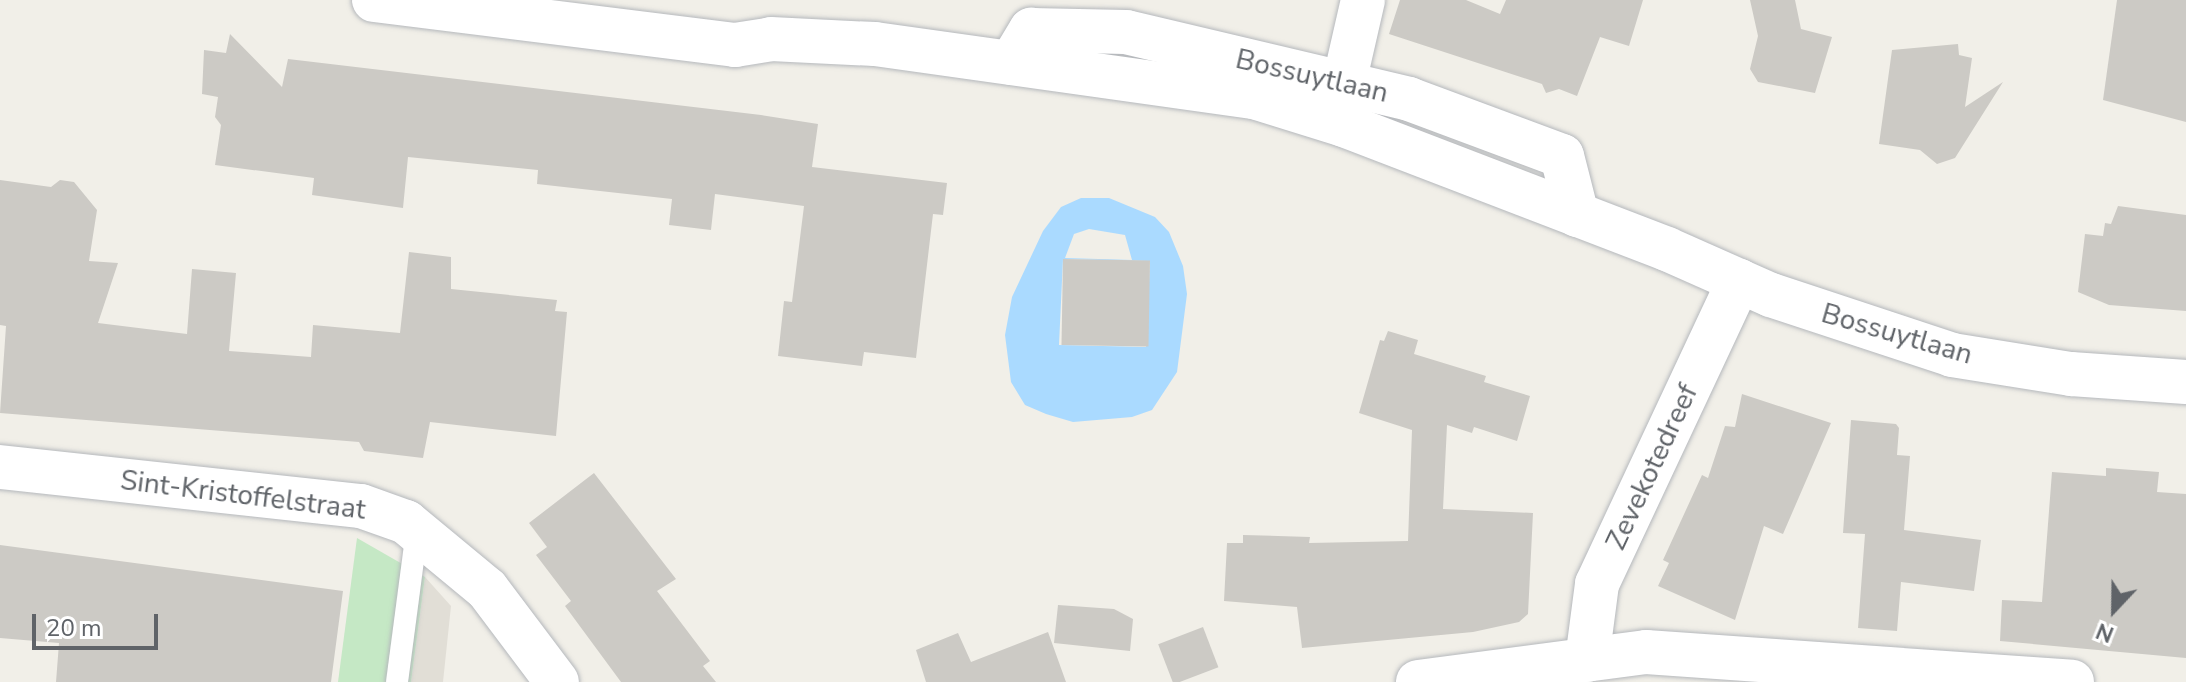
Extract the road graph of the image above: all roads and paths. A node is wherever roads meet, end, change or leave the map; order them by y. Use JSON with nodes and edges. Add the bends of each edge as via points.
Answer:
{"nodes":[{"id":1,"x":374,"y":0,"type":"edge"},
{"id":2,"x":1363,"y":0,"type":"edge"},
{"id":3,"x":1334,"y":101,"type":"junction"},
{"id":4,"x":1739,"y":281,"type":"junction"},
{"id":5,"x":2186,"y":382,"type":"edge"},
{"id":6,"x":0,"y":467,"type":"edge"},
{"id":7,"x":418,"y":529,"type":"junction"},
{"id":8,"x":1587,"y":660,"type":"junction"},
{"id":9,"x":1857,"y":674,"type":"edge"},
{"id":10,"x":397,"y":682,"type":"edge"},
{"id":11,"x":557,"y":682,"type":"edge"},
{"id":12,"x":1418,"y":682,"type":"edge"},
{"id":13,"x":2072,"y":682,"type":"edge"}],
"edges":[{"from":1,"to":3,"type":"street","name":"Bossuytlaan","via":[[735,45],[771,39],[875,44],[1254,97]]},
{"from":2,"to":3,"type":"street"},
{"from":3,"to":4,"type":"street","name":"Bossuytlaan","via":[[1577,215]]},
{"from":4,"to":5,"type":"street","name":"Bossuytlaan","via":[[1952,355],[2071,374]]},
{"from":4,"to":8,"type":"street","name":"Zevekotedreef","via":[[1597,584]]},
{"from":6,"to":7,"type":"street","name":"Sint-Kristoffelstraat","via":[[361,506]]},
{"from":7,"to":10,"type":"lane"},
{"from":7,"to":11,"type":"street","name":"Sint-Kristoffelstraat","via":[[487,589]]},
{"from":8,"to":9,"type":"street","via":[[1646,652]]},
{"from":8,"to":12,"type":"street"},
{"from":9,"to":13,"type":"street"}]}
